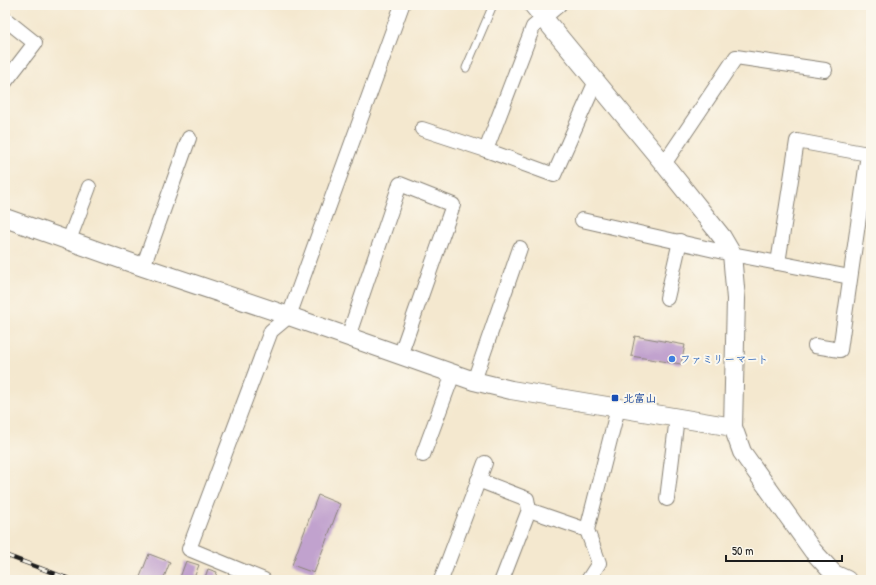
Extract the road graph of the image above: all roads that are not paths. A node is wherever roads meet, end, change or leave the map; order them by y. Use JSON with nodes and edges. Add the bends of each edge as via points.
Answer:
{"nodes":[{"id":1,"x":402,"y":5,"type":"edge"},
{"id":2,"x":494,"y":5,"type":"edge"},
{"id":3,"x":559,"y":5,"type":"edge"},
{"id":4,"x":538,"y":11,"type":"edge"},
{"id":5,"x":5,"y":19,"type":"edge"},
{"id":6,"x":466,"y":68,"type":"dead end"},
{"id":7,"x":825,"y":70,"type":"dead end"},
{"id":8,"x":5,"y":82,"type":"edge"},
{"id":9,"x":596,"y":82,"type":"junction"},
{"id":10,"x":422,"y":129,"type":"dead end"},
{"id":11,"x":189,"y":138,"type":"dead end"},
{"id":12,"x":486,"y":150,"type":"junction"},
{"id":13,"x":664,"y":164,"type":"junction"},
{"id":14,"x":89,"y":187,"type":"dead end"},
{"id":15,"x":5,"y":218,"type":"edge"},
{"id":16,"x":582,"y":220,"type":"dead end"},
{"id":17,"x":70,"y":240,"type":"junction"},
{"id":18,"x":680,"y":242,"type":"junction"},
{"id":19,"x":520,"y":248,"type":"dead end"},
{"id":20,"x":732,"y":254,"type":"junction"},
{"id":21,"x":778,"y":263,"type":"junction"},
{"id":22,"x":143,"y":267,"type":"junction"},
{"id":23,"x":850,"y":277,"type":"junction"},
{"id":24,"x":667,"y":298,"type":"dead end"},
{"id":25,"x":289,"y":316,"type":"junction"},
{"id":26,"x":348,"y":337,"type":"junction"},
{"id":27,"x":815,"y":346,"type":"dead end"},
{"id":28,"x":400,"y":356,"type":"junction"},
{"id":29,"x":453,"y":374,"type":"junction"},
{"id":30,"x":474,"y":381,"type":"junction"},
{"id":31,"x":618,"y":408,"type":"junction"},
{"id":32,"x":677,"y":417,"type":"junction"},
{"id":33,"x":733,"y":427,"type":"junction"},
{"id":34,"x":423,"y":455,"type":"dead end"},
{"id":35,"x":485,"y":463,"type":"dead end"},
{"id":36,"x":478,"y":480,"type":"junction"},
{"id":37,"x":667,"y":499,"type":"dead end"},
{"id":38,"x":529,"y":510,"type":"junction"},
{"id":39,"x":587,"y":530,"type":"junction"},
{"id":40,"x":838,"y":578,"type":"edge"},
{"id":41,"x":264,"y":580,"type":"edge"},
{"id":42,"x":441,"y":580,"type":"edge"},
{"id":43,"x":502,"y":580,"type":"edge"},
{"id":44,"x":588,"y":580,"type":"edge"}],
"edges":[{"from":1,"to":25,"type":"street"},
{"from":2,"to":6,"type":"lane"},
{"from":3,"to":4,"type":"street"},
{"from":4,"to":9,"type":"street"},
{"from":4,"to":12,"type":"street"},
{"from":5,"to":8,"type":"street","via":[[36,43]]},
{"from":7,"to":13,"type":"street","via":[[736,57]]},
{"from":9,"to":12,"type":"street","via":[[554,175]]},
{"from":9,"to":13,"type":"street"},
{"from":10,"to":12,"type":"street"},
{"from":11,"to":22,"type":"street"},
{"from":13,"to":20,"type":"street","via":[[722,237]]},
{"from":14,"to":17,"type":"street"},
{"from":15,"to":17,"type":"street"},
{"from":16,"to":18,"type":"street"},
{"from":17,"to":22,"type":"street"},
{"from":18,"to":20,"type":"street"},
{"from":18,"to":24,"type":"street"},
{"from":19,"to":30,"type":"street"},
{"from":20,"to":21,"type":"street"},
{"from":20,"to":33,"type":"street","via":[[736,299]]},
{"from":21,"to":23,"type":"street"},
{"from":21,"to":23,"type":"street","via":[[797,141],[868,154]]},
{"from":22,"to":25,"type":"street"},
{"from":23,"to":27,"type":"street","via":[[840,350]]},
{"from":25,"to":26,"type":"street"},
{"from":25,"to":41,"type":"street","via":[[272,331],[189,549]]},
{"from":26,"to":28,"type":"street"},
{"from":26,"to":28,"type":"street","via":[[400,184],[453,204]]},
{"from":28,"to":29,"type":"street"},
{"from":29,"to":30,"type":"street"},
{"from":29,"to":34,"type":"street"},
{"from":30,"to":31,"type":"street","via":[[511,390]]},
{"from":31,"to":32,"type":"street"},
{"from":31,"to":39,"type":"street"},
{"from":32,"to":33,"type":"street"},
{"from":32,"to":37,"type":"street"},
{"from":33,"to":40,"type":"street","via":[[742,452],[813,551]]},
{"from":35,"to":36,"type":"street"},
{"from":36,"to":38,"type":"street","via":[[527,499]]},
{"from":36,"to":42,"type":"street"},
{"from":38,"to":39,"type":"street"},
{"from":38,"to":43,"type":"street"},
{"from":39,"to":44,"type":"street","via":[[598,562]]}]}
